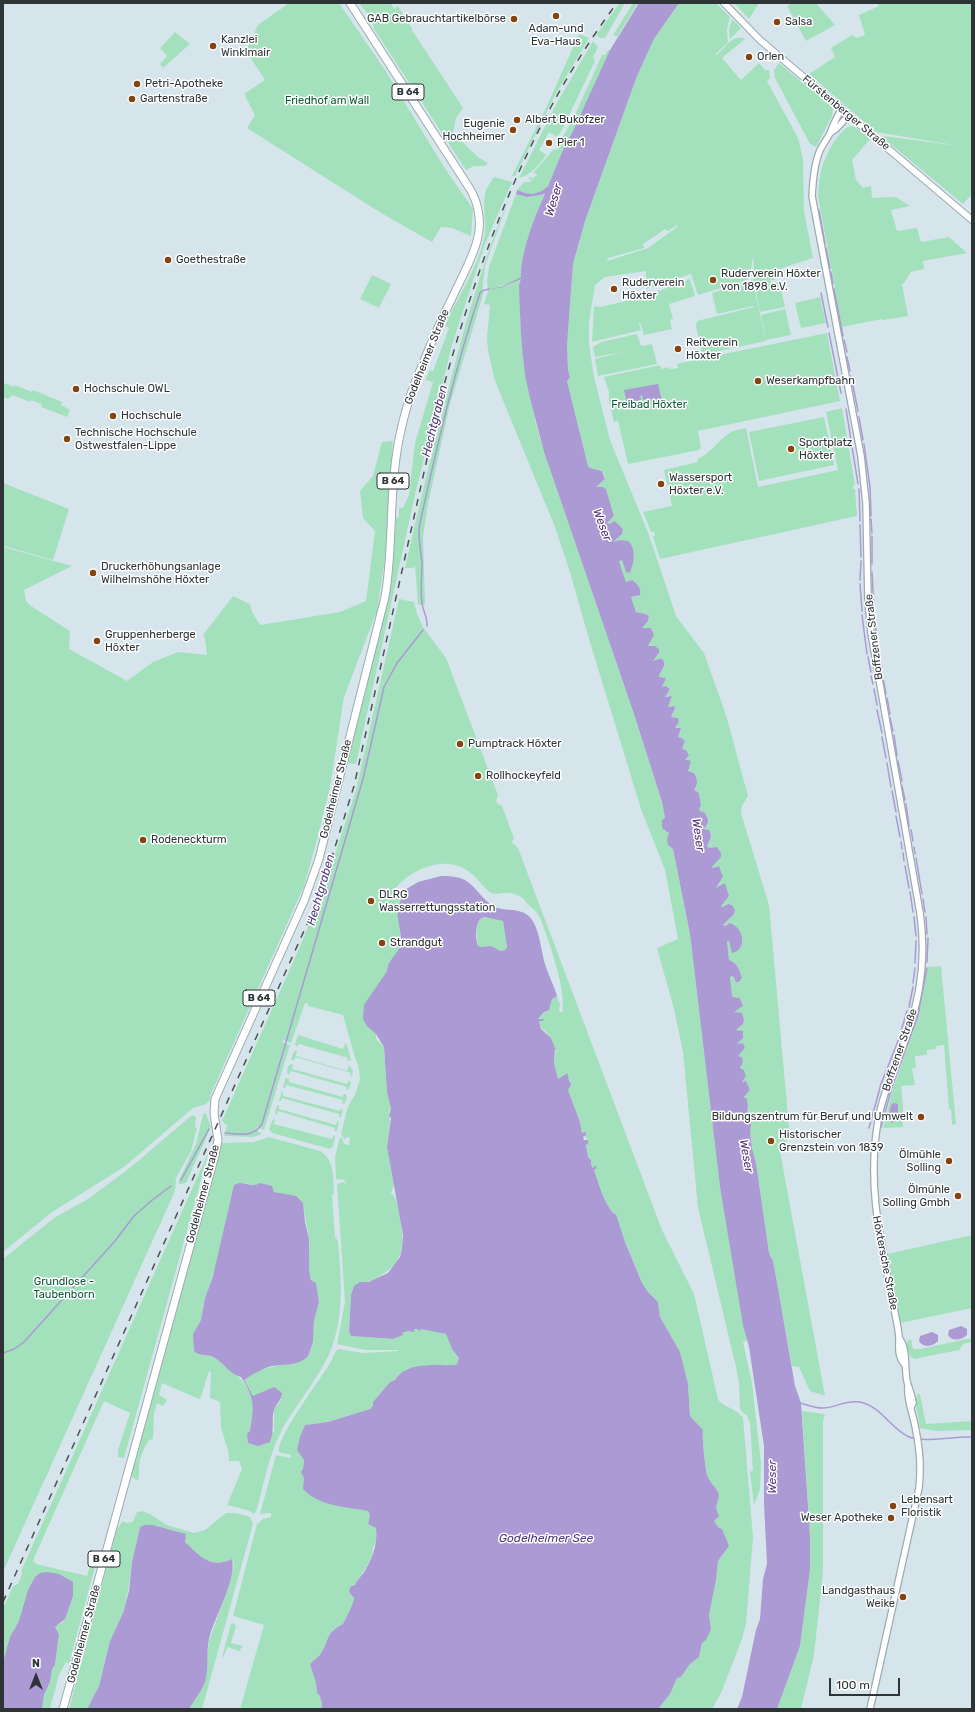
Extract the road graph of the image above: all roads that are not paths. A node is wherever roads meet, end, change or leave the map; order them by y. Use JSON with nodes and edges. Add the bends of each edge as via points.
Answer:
{"nodes":[{"id":1,"x":350,"y":3,"type":"edge"},
{"id":2,"x":724,"y":3,"type":"edge"},
{"id":3,"x":842,"y":109,"type":"junction"},
{"id":4,"x":849,"y":115,"type":"junction"},
{"id":5,"x":830,"y":133,"type":"junction"},
{"id":6,"x":972,"y":220,"type":"edge"},
{"id":7,"x":875,"y":1140,"type":"joint"},
{"id":8,"x":63,"y":1709,"type":"edge"},
{"id":9,"x":870,"y":1709,"type":"edge"}],
"edges":[{"from":1,"to":8,"type":"main road","name":"Godelheimer Straße","number":"B 64","via":[[470,189],[479,215],[479,233],[406,407],[394,476],[390,564],[385,597],[319,859],[304,901],[215,1099],[218,1140],[215,1155]]},
{"from":2,"to":3,"type":"main road","name":"Fürstenberger Straße","via":[[760,40]]},
{"from":3,"to":4,"type":"main road","name":"Fürstenberger Straße"},
{"from":3,"to":5,"type":"street","name":"Boffzener Straße"},
{"from":4,"to":5,"type":"street","name":"Boffzener Straße"},
{"from":4,"to":6,"type":"main road","name":"Fürstenberger Straße"},
{"from":5,"to":7,"type":"street","name":"Boffzener Straße","via":[[820,150],[815,168],[813,205],[861,456],[866,503],[870,621],[920,913],[922,938],[920,985],[886,1092]]},
{"from":7,"to":9,"type":"street","name":"Höxtersche Straße","via":[[875,1206],[899,1338],[899,1352],[913,1403],[911,1407],[920,1464],[918,1495]]}]}
